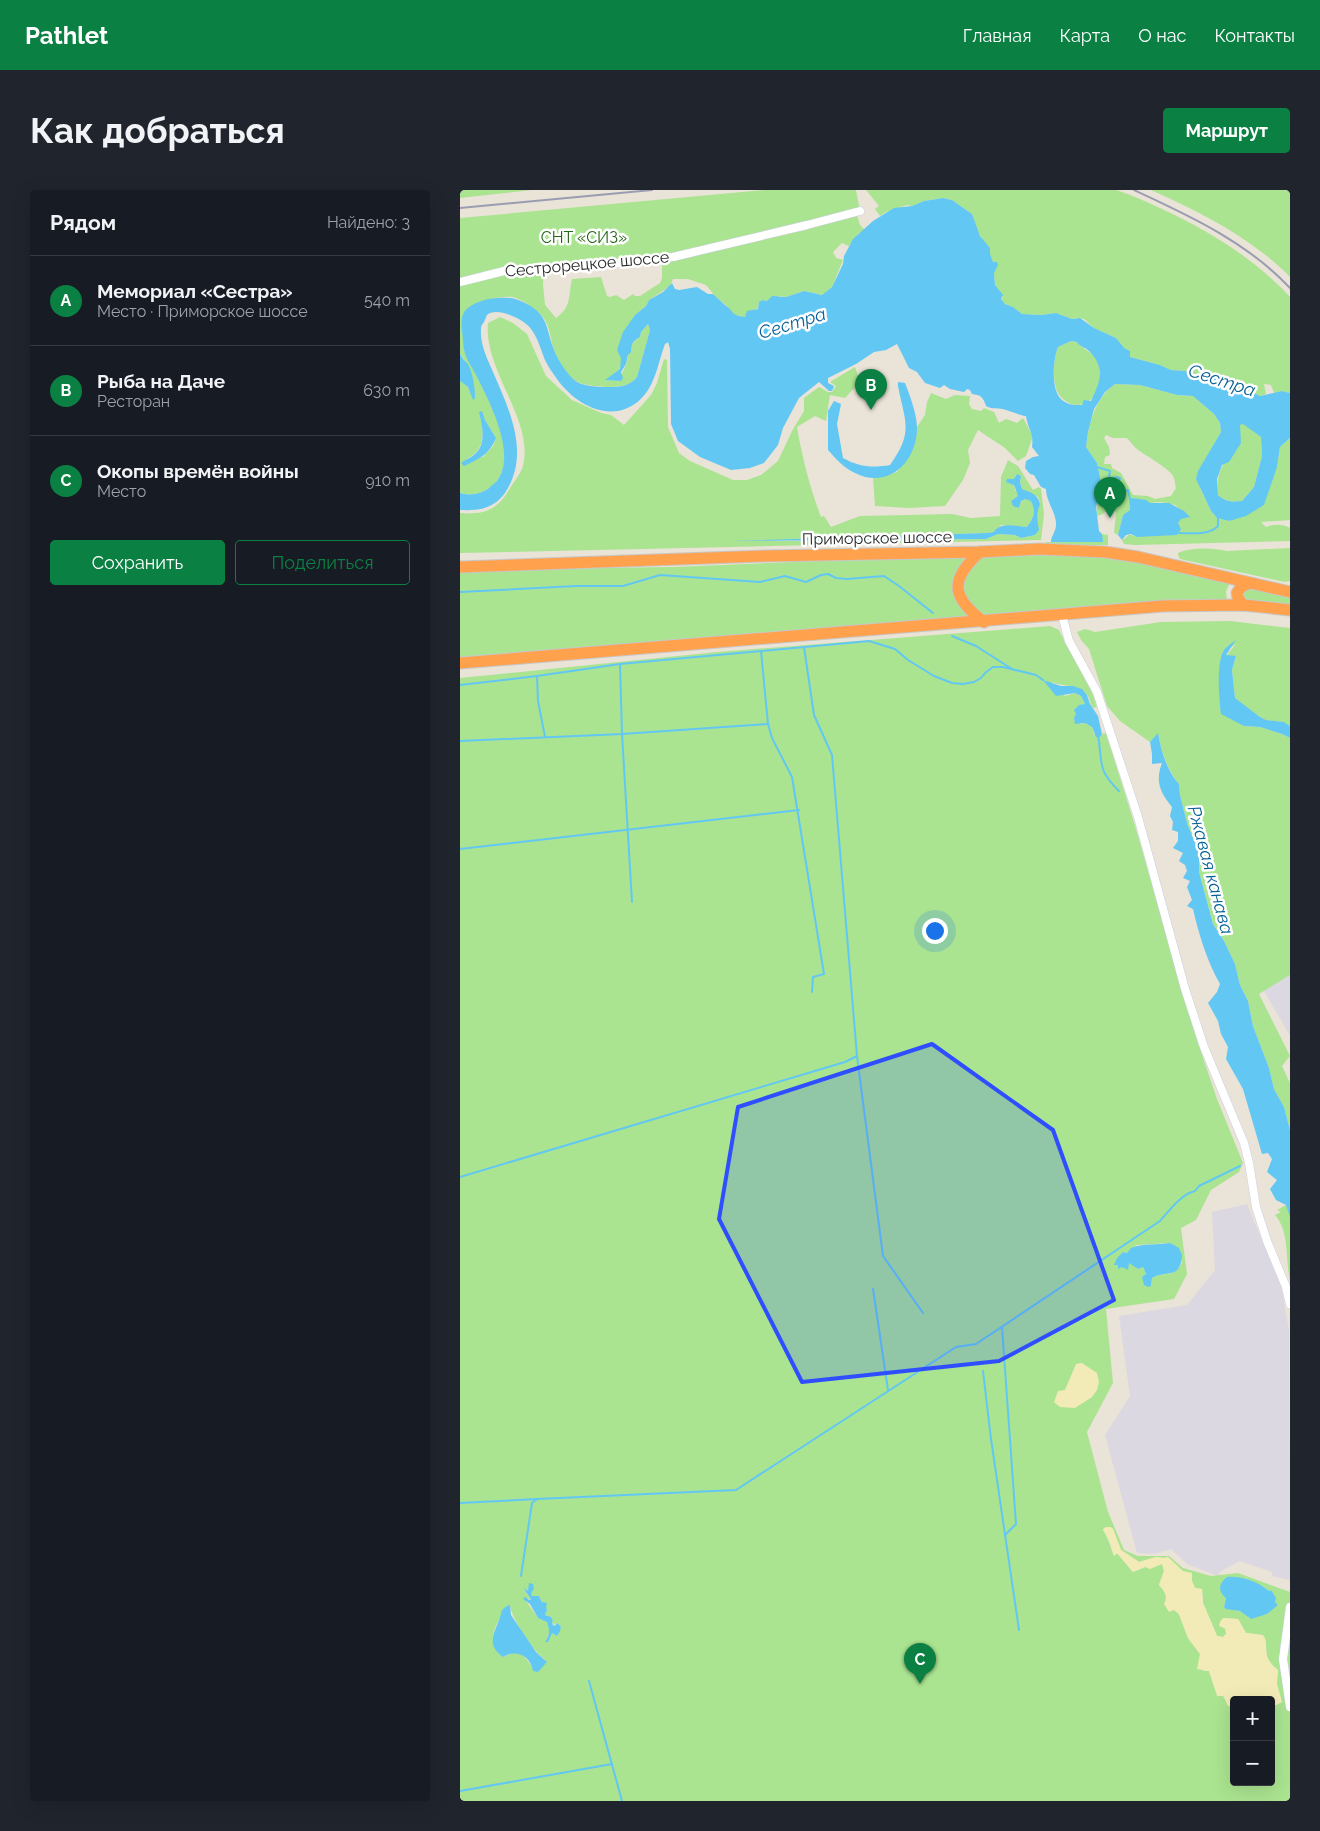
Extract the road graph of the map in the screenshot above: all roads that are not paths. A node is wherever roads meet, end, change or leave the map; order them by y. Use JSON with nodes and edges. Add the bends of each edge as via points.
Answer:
{"nodes":[{"id":1,"x":860,"y":210,"type":"dead end"},
{"id":2,"x":460,"y":282,"type":"edge"},
{"id":3,"x":980,"y":552,"type":"junction"},
{"id":4,"x":460,"y":567,"type":"edge"},
{"id":5,"x":1249,"y":583,"type":"junction"},
{"id":6,"x":1290,"y":592,"type":"edge"},
{"id":7,"x":1243,"y":605,"type":"junction"},
{"id":8,"x":1290,"y":610,"type":"edge"},
{"id":9,"x":1062,"y":615,"type":"junction"},
{"id":10,"x":984,"y":622,"type":"junction"},
{"id":11,"x":460,"y":663,"type":"edge"},
{"id":12,"x":1290,"y":1304,"type":"edge"},
{"id":13,"x":1290,"y":1607,"type":"edge"},
{"id":14,"x":1290,"y":1707,"type":"edge"}],
"edges":[{"from":1,"to":2,"type":"street","name":"Сестрорецкое шоссе","via":[[673,257],[583,267],[508,270]]},
{"from":3,"to":4,"type":"highway","name":"Приморское шоссе"},
{"from":3,"to":5,"type":"highway","name":"Приморское шоссе","via":[[1038,549],[1104,552],[1163,562]]},
{"from":3,"to":10,"type":"highway","via":[[960,575],[958,591],[967,608]]},
{"from":5,"to":6,"type":"highway","name":"Приморское шоссе"},
{"from":5,"to":7,"type":"highway","via":[[1237,593]]},
{"from":7,"to":8,"type":"highway"},
{"from":7,"to":9,"type":"highway","via":[[1163,606]]},
{"from":9,"to":10,"type":"highway"},
{"from":9,"to":12,"type":"street","via":[[1069,641],[1097,692],[1138,817],[1185,989],[1204,1047],[1244,1143],[1256,1207]]},
{"from":10,"to":11,"type":"highway"},
{"from":13,"to":14,"type":"street","via":[[1283,1659]]}]}
